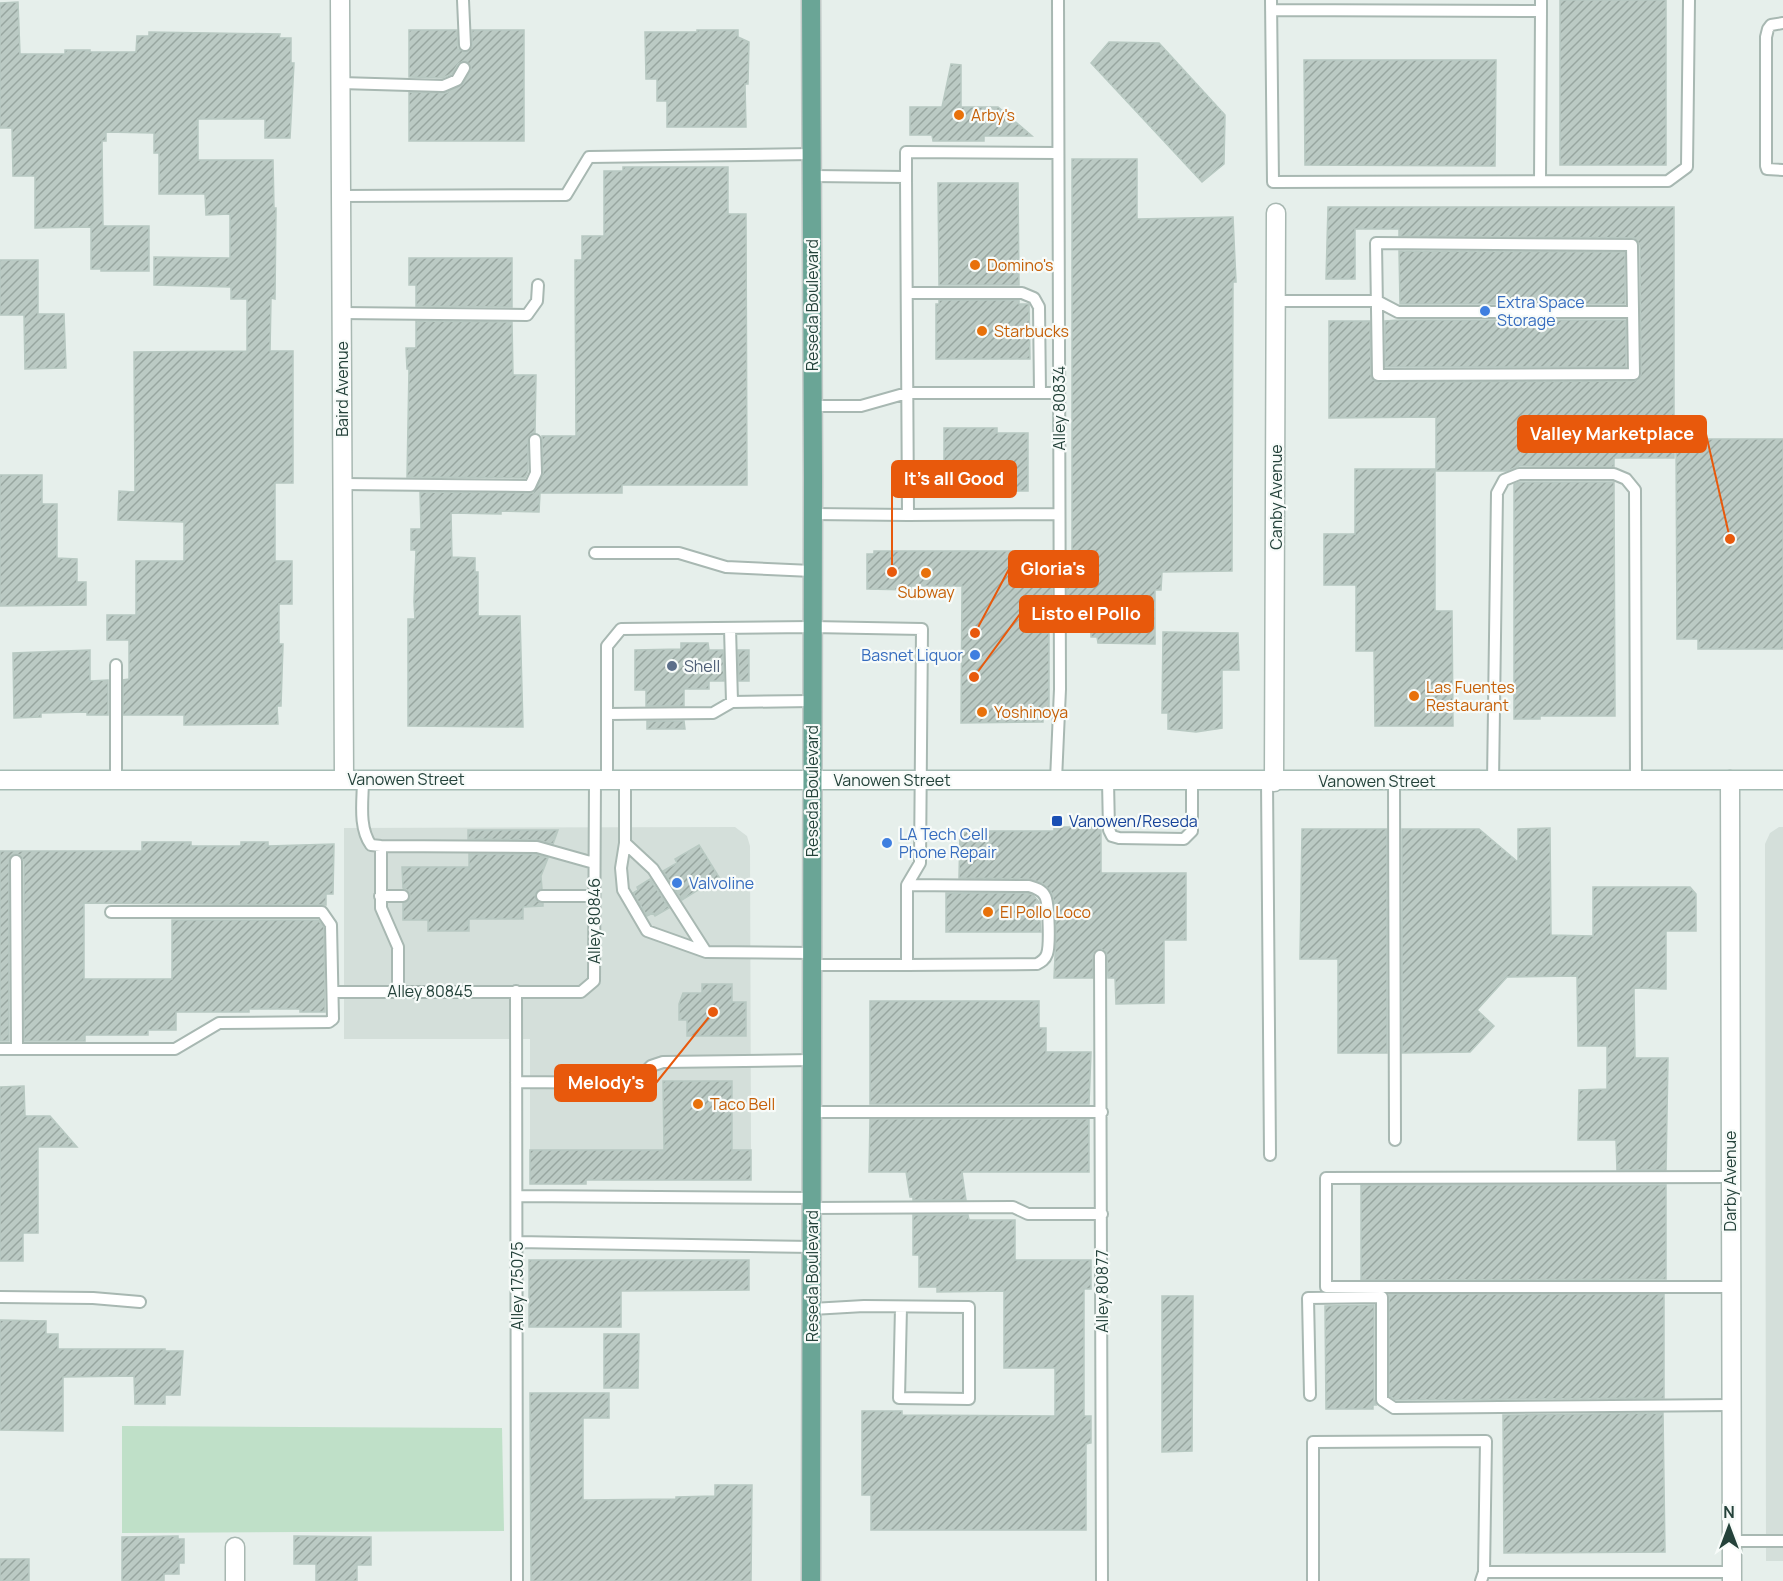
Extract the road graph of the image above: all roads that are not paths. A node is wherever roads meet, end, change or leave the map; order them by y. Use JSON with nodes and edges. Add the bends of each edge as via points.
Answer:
{"nodes":[{"id":1,"x":340,"y":0,"type":"edge"},
{"id":2,"x":463,"y":0,"type":"edge"},
{"id":3,"x":811,"y":0,"type":"edge"},
{"id":4,"x":1058,"y":0,"type":"edge"},
{"id":5,"x":1689,"y":0,"type":"edge"},
{"id":6,"x":1271,"y":5,"type":"edge"},
{"id":7,"x":1541,"y":6,"type":"edge"},
{"id":8,"x":1783,"y":23,"type":"edge"},
{"id":9,"x":465,"y":45,"type":"dead end"},
{"id":10,"x":464,"y":68,"type":"dead end"},
{"id":11,"x":341,"y":84,"type":"junction"},
{"id":12,"x":1058,"y":153,"type":"junction"},
{"id":13,"x":812,"y":154,"type":"junction"},
{"id":14,"x":1783,"y":170,"type":"edge"},
{"id":15,"x":812,"y":176,"type":"junction"},
{"id":16,"x":906,"y":177,"type":"junction"},
{"id":17,"x":1540,"y":181,"type":"junction"},
{"id":18,"x":341,"y":196,"type":"junction"},
{"id":19,"x":1276,"y":213,"type":"dead end"},
{"id":20,"x":538,"y":285,"type":"dead end"},
{"id":21,"x":907,"y":293,"type":"junction"},
{"id":22,"x":1276,"y":301,"type":"junction"},
{"id":23,"x":1377,"y":301,"type":"junction"},
{"id":24,"x":1633,"y":312,"type":"junction"},
{"id":25,"x":342,"y":313,"type":"junction"},
{"id":26,"x":907,"y":393,"type":"junction"},
{"id":27,"x":1040,"y":393,"type":"junction"},
{"id":28,"x":1058,"y":393,"type":"junction"},
{"id":29,"x":813,"y":406,"type":"junction"},
{"id":30,"x":535,"y":440,"type":"dead end"},
{"id":31,"x":343,"y":484,"type":"junction"},
{"id":32,"x":812,"y":514,"type":"junction"},
{"id":33,"x":1059,"y":514,"type":"junction"},
{"id":34,"x":908,"y":515,"type":"junction"},
{"id":35,"x":595,"y":553,"type":"dead end"},
{"id":36,"x":812,"y":571,"type":"junction"},
{"id":37,"x":812,"y":627,"type":"junction"},
{"id":38,"x":730,"y":628,"type":"junction"},
{"id":39,"x":116,"y":665,"type":"dead end"},
{"id":40,"x":812,"y":701,"type":"junction"},
{"id":41,"x":732,"y":702,"type":"junction"},
{"id":42,"x":607,"y":714,"type":"junction"},
{"id":43,"x":344,"y":779,"type":"junction"},
{"id":44,"x":363,"y":779,"type":"junction"},
{"id":45,"x":609,"y":779,"type":"junction"},
{"id":46,"x":0,"y":780,"type":"edge"},
{"id":47,"x":116,"y":780,"type":"junction"},
{"id":48,"x":811,"y":780,"type":"junction"},
{"id":49,"x":919,"y":780,"type":"junction"},
{"id":50,"x":1056,"y":780,"type":"junction"},
{"id":51,"x":1636,"y":780,"type":"junction"},
{"id":52,"x":1730,"y":780,"type":"junction"},
{"id":53,"x":1783,"y":780,"type":"edge"},
{"id":54,"x":1108,"y":781,"type":"junction"},
{"id":55,"x":1192,"y":781,"type":"junction"},
{"id":56,"x":1271,"y":781,"type":"junction"},
{"id":57,"x":1493,"y":781,"type":"junction"},
{"id":58,"x":1394,"y":782,"type":"junction"},
{"id":59,"x":625,"y":843,"type":"junction"},
{"id":60,"x":381,"y":846,"type":"junction"},
{"id":61,"x":16,"y":861,"type":"dead end"},
{"id":62,"x":594,"y":863,"type":"junction"},
{"id":63,"x":907,"y":885,"type":"junction"},
{"id":64,"x":380,"y":896,"type":"junction"},
{"id":65,"x":403,"y":896,"type":"dead end"},
{"id":66,"x":542,"y":896,"type":"dead end"},
{"id":67,"x":594,"y":896,"type":"junction"},
{"id":68,"x":111,"y":912,"type":"dead end"},
{"id":69,"x":705,"y":952,"type":"junction"},
{"id":70,"x":1100,"y":956,"type":"dead end"},
{"id":71,"x":812,"y":959,"type":"junction"},
{"id":72,"x":907,"y":965,"type":"junction"},
{"id":73,"x":398,"y":991,"type":"junction"},
{"id":74,"x":516,"y":991,"type":"junction"},
{"id":75,"x":338,"y":992,"type":"junction"},
{"id":76,"x":0,"y":1049,"type":"edge"},
{"id":77,"x":17,"y":1049,"type":"junction"},
{"id":78,"x":812,"y":1060,"type":"junction"},
{"id":79,"x":516,"y":1083,"type":"junction"},
{"id":80,"x":1102,"y":1112,"type":"junction"},
{"id":81,"x":812,"y":1113,"type":"junction"},
{"id":82,"x":1395,"y":1140,"type":"dead end"},
{"id":83,"x":1270,"y":1155,"type":"dead end"},
{"id":84,"x":1730,"y":1177,"type":"junction"},
{"id":85,"x":517,"y":1196,"type":"junction"},
{"id":86,"x":812,"y":1203,"type":"junction"},
{"id":87,"x":1102,"y":1214,"type":"junction"},
{"id":88,"x":517,"y":1242,"type":"junction"},
{"id":89,"x":812,"y":1247,"type":"junction"},
{"id":90,"x":1730,"y":1287,"type":"junction"},
{"id":91,"x":0,"y":1297,"type":"edge"},
{"id":92,"x":140,"y":1302,"type":"dead end"},
{"id":93,"x":901,"y":1307,"type":"junction"},
{"id":94,"x":812,"y":1309,"type":"junction"},
{"id":95,"x":1310,"y":1395,"type":"dead end"},
{"id":96,"x":1730,"y":1405,"type":"junction"},
{"id":97,"x":1732,"y":1541,"type":"junction"},
{"id":98,"x":1783,"y":1541,"type":"edge"},
{"id":99,"x":235,"y":1547,"type":"dead end"},
{"id":100,"x":1482,"y":1576,"type":"edge"},
{"id":101,"x":1732,"y":1576,"type":"edge"},
{"id":102,"x":235,"y":1581,"type":"edge"},
{"id":103,"x":517,"y":1581,"type":"edge"},
{"id":104,"x":811,"y":1581,"type":"edge"},
{"id":105,"x":1102,"y":1581,"type":"edge"},
{"id":106,"x":1313,"y":1581,"type":"edge"}],
"edges":[{"from":1,"to":11,"type":"street","name":"Baird Avenue"},
{"from":2,"to":9,"type":"lane"},
{"from":3,"to":13,"type":"main road","name":"Reseda Boulevard"},
{"from":4,"to":12,"type":"lane","name":"Alley 80834"},
{"from":5,"to":17,"type":"lane","via":[[1687,167],[1668,181]]},
{"from":6,"to":7,"type":"lane"},
{"from":6,"to":17,"type":"lane","via":[[1273,182]]},
{"from":7,"to":17,"type":"lane"},
{"from":8,"to":14,"type":"lane","via":[[1771,25],[1766,37],[1766,166]]},
{"from":10,"to":11,"type":"lane","via":[[457,80],[443,86]]},
{"from":11,"to":18,"type":"street","name":"Baird Avenue"},
{"from":12,"to":16,"type":"lane","via":[[906,152]]},
{"from":12,"to":28,"type":"lane","name":"Alley 80834"},
{"from":13,"to":15,"type":"main road","name":"Reseda Boulevard"},
{"from":13,"to":18,"type":"lane","via":[[589,157],[566,195]]},
{"from":15,"to":16,"type":"lane"},
{"from":15,"to":29,"type":"main road","name":"Reseda Boulevard"},
{"from":16,"to":21,"type":"lane"},
{"from":18,"to":25,"type":"street","name":"Baird Avenue"},
{"from":19,"to":22,"type":"street","name":"Canby Avenue"},
{"from":20,"to":25,"type":"lane","via":[[537,301],[527,315]]},
{"from":21,"to":26,"type":"lane"},
{"from":21,"to":27,"type":"lane","via":[[1022,293],[1034,298],[1039,307]]},
{"from":22,"to":23,"type":"lane"},
{"from":22,"to":56,"type":"street","name":"Canby Avenue"},
{"from":23,"to":24,"type":"lane","via":[[1398,312]]},
{"from":23,"to":24,"type":"lane","via":[[1376,243],[1632,245]]},
{"from":23,"to":24,"type":"lane","via":[[1378,375],[1634,374]]},
{"from":25,"to":31,"type":"street","name":"Baird Avenue"},
{"from":26,"to":27,"type":"lane"},
{"from":26,"to":29,"type":"lane","via":[[861,406]]},
{"from":26,"to":34,"type":"lane"},
{"from":27,"to":28,"type":"lane"},
{"from":28,"to":33,"type":"lane","name":"Alley 80834"},
{"from":29,"to":32,"type":"main road","name":"Reseda Boulevard"},
{"from":30,"to":31,"type":"lane","via":[[536,473],[530,486]]},
{"from":31,"to":43,"type":"street","name":"Baird Avenue"},
{"from":32,"to":34,"type":"lane"},
{"from":32,"to":36,"type":"main road","name":"Reseda Boulevard"},
{"from":33,"to":34,"type":"lane"},
{"from":33,"to":50,"type":"lane","name":"Alley 80834"},
{"from":35,"to":36,"type":"lane","via":[[679,553],[726,567]]},
{"from":36,"to":37,"type":"main road","name":"Reseda Boulevard"},
{"from":37,"to":38,"type":"lane"},
{"from":37,"to":40,"type":"main road","name":"Reseda Boulevard"},
{"from":37,"to":49,"type":"lane","via":[[922,630]]},
{"from":38,"to":41,"type":"lane"},
{"from":38,"to":42,"type":"lane","via":[[621,629],[607,646]]},
{"from":39,"to":47,"type":"lane"},
{"from":40,"to":41,"type":"lane"},
{"from":40,"to":48,"type":"main road","name":"Reseda Boulevard"},
{"from":41,"to":42,"type":"lane","via":[[713,713]]},
{"from":42,"to":45,"type":"lane"},
{"from":43,"to":44,"type":"street","name":"Vanowen Street"},
{"from":43,"to":47,"type":"street","name":"Vanowen Street"},
{"from":44,"to":45,"type":"street","name":"Vanowen Street"},
{"from":44,"to":60,"type":"lane","via":[[365,837],[371,845]]},
{"from":45,"to":48,"type":"street","name":"Vanowen Street"},
{"from":45,"to":59,"type":"lane"},
{"from":45,"to":62,"type":"lane","name":"Alley 80846"},
{"from":46,"to":47,"type":"street","name":"Vanowen Street"},
{"from":48,"to":49,"type":"street","name":"Vanowen Street"},
{"from":48,"to":71,"type":"main road","name":"Reseda Boulevard"},
{"from":49,"to":50,"type":"street","name":"Vanowen Street"},
{"from":49,"to":63,"type":"lane","via":[[920,863]]},
{"from":50,"to":54,"type":"street","name":"Vanowen Street"},
{"from":51,"to":52,"type":"street","name":"Vanowen Street"},
{"from":51,"to":57,"type":"street","name":"Vanowen Street"},
{"from":51,"to":57,"type":"lane","via":[[1635,490],[1626,479],[1614,474],[1519,474],[1504,480],[1497,493]]},
{"from":52,"to":53,"type":"street","name":"Vanowen Street"},
{"from":52,"to":84,"type":"street","name":"Darby Avenue"},
{"from":54,"to":55,"type":"street","name":"Vanowen Street"},
{"from":54,"to":55,"type":"lane","via":[[1112,836],[1184,839],[1192,831]]},
{"from":55,"to":56,"type":"street","name":"Vanowen Street"},
{"from":56,"to":58,"type":"street","name":"Vanowen Street"},
{"from":56,"to":83,"type":"lane"},
{"from":57,"to":58,"type":"street","name":"Vanowen Street"},
{"from":58,"to":82,"type":"lane"},
{"from":59,"to":69,"type":"lane","via":[[653,869]]},
{"from":59,"to":69,"type":"lane","via":[[623,890],[647,931]]},
{"from":60,"to":62,"type":"lane","via":[[537,847]]},
{"from":60,"to":64,"type":"lane"},
{"from":61,"to":77,"type":"lane"},
{"from":62,"to":67,"type":"lane","name":"Alley 80846"},
{"from":63,"to":72,"type":"lane"},
{"from":63,"to":72,"type":"lane","via":[[1038,888],[1048,903],[1048,953],[1037,964]]},
{"from":64,"to":65,"type":"lane"},
{"from":64,"to":73,"type":"lane","via":[[381,908],[398,947]]},
{"from":66,"to":67,"type":"lane"},
{"from":67,"to":74,"type":"lane","name":"Alley 80846","via":[[594,981],[581,992]]},
{"from":68,"to":75,"type":"lane","via":[[322,912],[331,925]]},
{"from":69,"to":71,"type":"lane"},
{"from":70,"to":80,"type":"lane","name":"Alley 80877"},
{"from":71,"to":72,"type":"lane"},
{"from":71,"to":78,"type":"main road","name":"Reseda Boulevard"},
{"from":73,"to":74,"type":"lane","name":"Alley 80845"},
{"from":73,"to":75,"type":"lane","name":"Alley 80845"},
{"from":74,"to":79,"type":"lane","name":"Alley 175075"},
{"from":75,"to":77,"type":"lane","via":[[329,1022],[219,1023],[175,1049]]},
{"from":76,"to":77,"type":"lane"},
{"from":78,"to":79,"type":"lane","via":[[663,1062],[651,1066],[634,1083]]},
{"from":78,"to":81,"type":"main road","name":"Reseda Boulevard"},
{"from":79,"to":85,"type":"lane","name":"Alley 175075"},
{"from":80,"to":81,"type":"lane"},
{"from":80,"to":87,"type":"lane","name":"Alley 80877"},
{"from":81,"to":86,"type":"main road","name":"Reseda Boulevard"},
{"from":84,"to":90,"type":"street","name":"Darby Avenue"},
{"from":84,"to":90,"type":"lane","via":[[1326,1178],[1326,1287]]},
{"from":85,"to":86,"type":"lane"},
{"from":85,"to":88,"type":"lane","name":"Alley 175075"},
{"from":86,"to":87,"type":"lane","via":[[1013,1207],[1028,1214]]},
{"from":86,"to":89,"type":"main road","name":"Reseda Boulevard"},
{"from":87,"to":105,"type":"lane","name":"Alley 80877"},
{"from":88,"to":89,"type":"lane"},
{"from":88,"to":103,"type":"lane","name":"Alley 175075"},
{"from":89,"to":94,"type":"main road","name":"Reseda Boulevard"},
{"from":90,"to":96,"type":"street","name":"Darby Avenue"},
{"from":91,"to":92,"type":"lane"},
{"from":93,"to":93,"type":"lane","via":[[899,1398],[969,1399],[969,1307]]},
{"from":93,"to":94,"type":"lane"},
{"from":94,"to":104,"type":"main road","name":"Reseda Boulevard"},
{"from":95,"to":96,"type":"lane","via":[[1308,1298],[1382,1297],[1382,1400],[1394,1408]]},
{"from":96,"to":97,"type":"street","name":"Darby Avenue"},
{"from":97,"to":98,"type":"lane"},
{"from":97,"to":101,"type":"street","name":"Darby Avenue"},
{"from":99,"to":102,"type":"street"},
{"from":100,"to":101,"type":"lane"},
{"from":100,"to":106,"type":"lane","via":[[1486,1441],[1313,1442]]}]}
